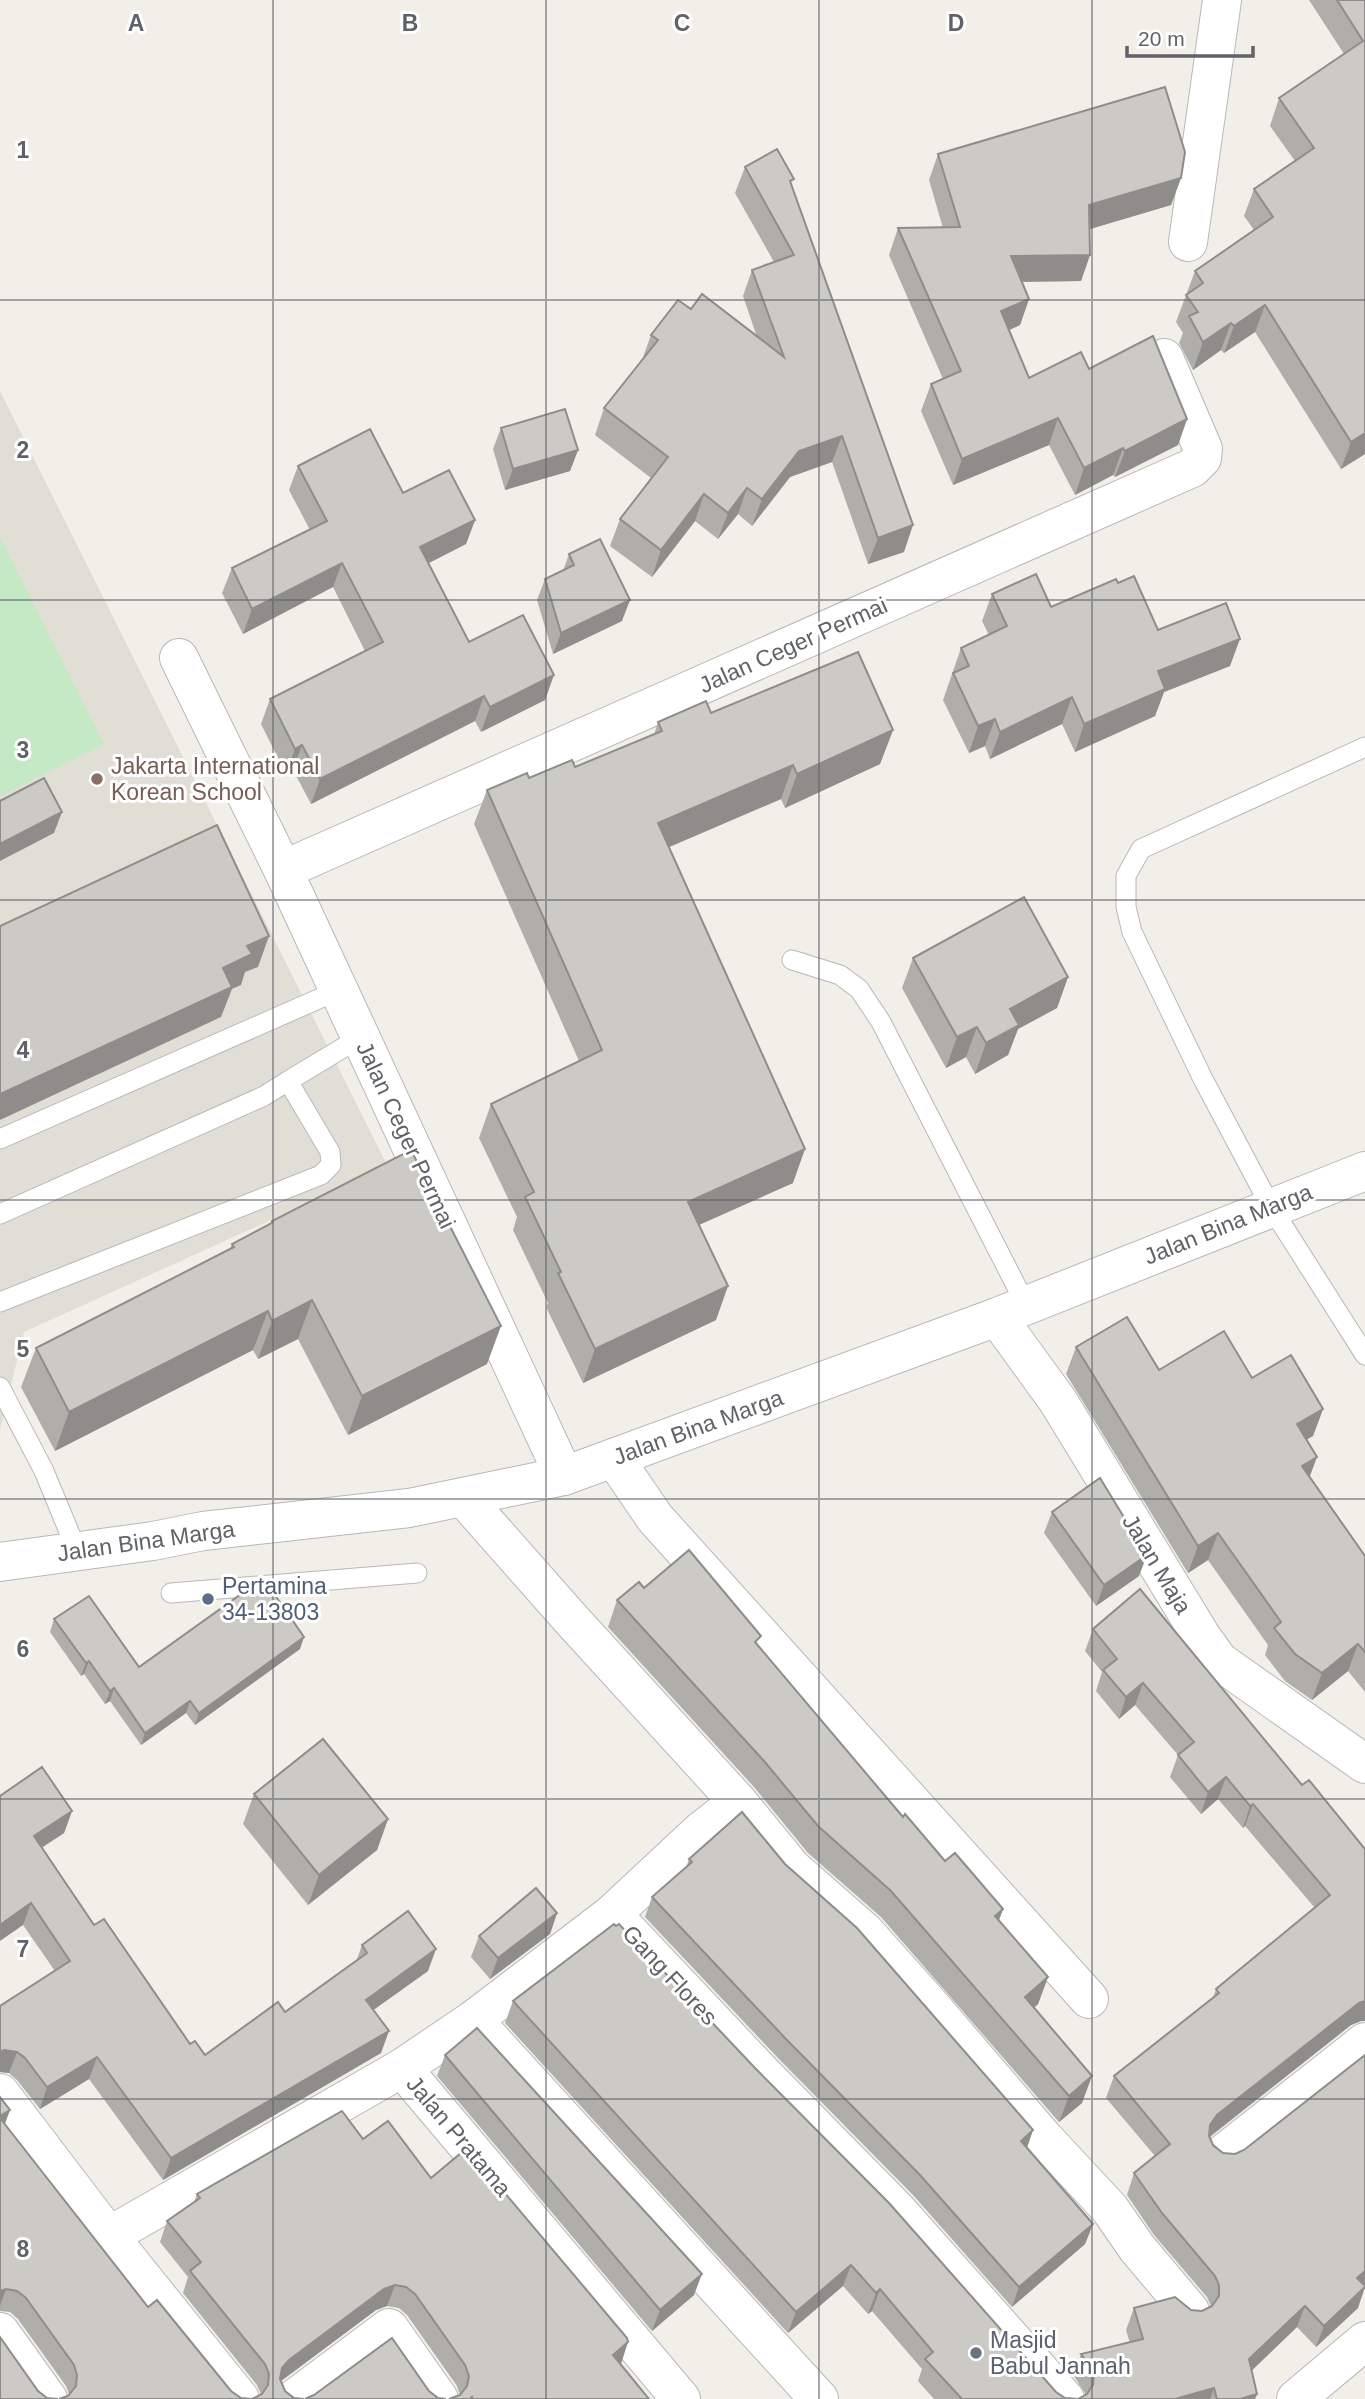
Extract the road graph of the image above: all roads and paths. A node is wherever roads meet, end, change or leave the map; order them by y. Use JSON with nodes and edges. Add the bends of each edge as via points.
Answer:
{"nodes":[{"id":1,"x":1222,"y":0,"type":"edge"},
{"id":2,"x":1188,"y":242,"type":"dead end"},
{"id":3,"x":1164,"y":358,"type":"edge"},
{"id":4,"x":179,"y":658,"type":"dead end"},
{"id":5,"x":1365,"y":747,"type":"edge"},
{"id":6,"x":283,"y":870,"type":"junction"},
{"id":7,"x":792,"y":960,"type":"dead end"},
{"id":8,"x":339,"y":990,"type":"junction"},
{"id":9,"x":361,"y":1037,"type":"junction"},
{"id":10,"x":288,"y":1081,"type":"junction"},
{"id":11,"x":0,"y":1139,"type":"edge"},
{"id":12,"x":1365,"y":1171,"type":"edge"},
{"id":13,"x":1271,"y":1207,"type":"junction"},
{"id":14,"x":0,"y":1214,"type":"edge"},
{"id":15,"x":0,"y":1302,"type":"edge"},
{"id":16,"x":1012,"y":1311,"type":"junction"},
{"id":17,"x":1365,"y":1355,"type":"edge"},
{"id":18,"x":0,"y":1388,"type":"edge"},
{"id":19,"x":614,"y":1458,"type":"junction"},
{"id":20,"x":564,"y":1476,"type":"junction"},
{"id":21,"x":464,"y":1497,"type":"junction"},
{"id":22,"x":76,"y":1551,"type":"junction"},
{"id":23,"x":0,"y":1562,"type":"edge"},
{"id":24,"x":417,"y":1573,"type":"dead end"},
{"id":25,"x":171,"y":1593,"type":"dead end"},
{"id":26,"x":1365,"y":1763,"type":"edge"},
{"id":27,"x":738,"y":1802,"type":"junction"},
{"id":28,"x":612,"y":1914,"type":"junction"},
{"id":29,"x":1089,"y":1998,"type":"dead end"},
{"id":30,"x":474,"y":2020,"type":"junction"},
{"id":31,"x":1365,"y":2042,"type":"edge"},
{"id":32,"x":402,"y":2067,"type":"junction"},
{"id":33,"x":5,"y":2111,"type":"edge"},
{"id":34,"x":1223,"y":2154,"type":"edge"},
{"id":35,"x":109,"y":2236,"type":"junction"},
{"id":36,"x":1190,"y":2311,"type":"edge"},
{"id":37,"x":0,"y":2332,"type":"edge"},
{"id":38,"x":1365,"y":2342,"type":"edge"},
{"id":39,"x":48,"y":2399,"type":"edge"},
{"id":40,"x":240,"y":2399,"type":"edge"},
{"id":41,"x":294,"y":2399,"type":"edge"},
{"id":42,"x":439,"y":2399,"type":"edge"},
{"id":43,"x":681,"y":2399,"type":"edge"},
{"id":44,"x":819,"y":2399,"type":"edge"},
{"id":45,"x":1065,"y":2399,"type":"edge"},
{"id":46,"x":1296,"y":2399,"type":"edge"}],
"edges":[{"from":1,"to":2,"type":"street"},
{"from":3,"to":6,"type":"street","name":"Jalan Ceger Permai","via":[[1203,449],[1202,458],[1192,468]]},
{"from":4,"to":6,"type":"street","name":"Jalan Ceger Permai"},
{"from":5,"to":13,"type":"lane","via":[[1140,849],[1126,876],[1132,932]]},
{"from":6,"to":8,"type":"street","name":"Jalan Ceger Permai"},
{"from":7,"to":16,"type":"lane","via":[[840,975],[859,989],[880,1022]]},
{"from":8,"to":9,"type":"street","name":"Jalan Ceger Permai"},
{"from":8,"to":11,"type":"lane"},
{"from":9,"to":10,"type":"lane"},
{"from":9,"to":20,"type":"street","name":"Jalan Ceger Permai"},
{"from":10,"to":14,"type":"lane","via":[[264,1096]]},
{"from":10,"to":15,"type":"lane","via":[[330,1152],[331,1165],[321,1175]]},
{"from":12,"to":13,"type":"street","name":"Jalan Bina Marga"},
{"from":13,"to":16,"type":"street","name":"Jalan Bina Marga"},
{"from":13,"to":17,"type":"lane"},
{"from":16,"to":19,"type":"street","name":"Jalan Bina Marga"},
{"from":16,"to":26,"type":"street","name":"Jalan Maja","via":[[1058,1401],[1219,1661]]},
{"from":18,"to":22,"type":"lane","via":[[44,1471]]},
{"from":19,"to":20,"type":"street","name":"Jalan Bina Marga"},
{"from":19,"to":29,"type":"street","via":[[655,1518]]},
{"from":20,"to":21,"type":"street","name":"Jalan Bina Marga"},
{"from":21,"to":22,"type":"street","name":"Jalan Bina Marga"},
{"from":21,"to":27,"type":"street"},
{"from":22,"to":23,"type":"street","name":"Jalan Bina Marga"},
{"from":24,"to":25,"type":"lane"},
{"from":27,"to":28,"type":"street","name":"Gang Flores"},
{"from":27,"to":36,"type":"street","via":[[792,1868],[864,1932],[922,1996],[1110,2209]]},
{"from":28,"to":30,"type":"street"},
{"from":28,"to":45,"type":"street","name":"Gang Flores","via":[[897,2210]]},
{"from":30,"to":32,"type":"street"},
{"from":30,"to":44,"type":"street"},
{"from":31,"to":34,"type":"street"},
{"from":32,"to":35,"type":"street","name":"Jalan Pratama"},
{"from":32,"to":43,"type":"street","name":"Jalan Pratama"},
{"from":33,"to":35,"type":"street"},
{"from":35,"to":40,"type":"street"},
{"from":37,"to":39,"type":"street"},
{"from":38,"to":46,"type":"street"},
{"from":41,"to":42,"type":"street","via":[[389,2328]]}]}
